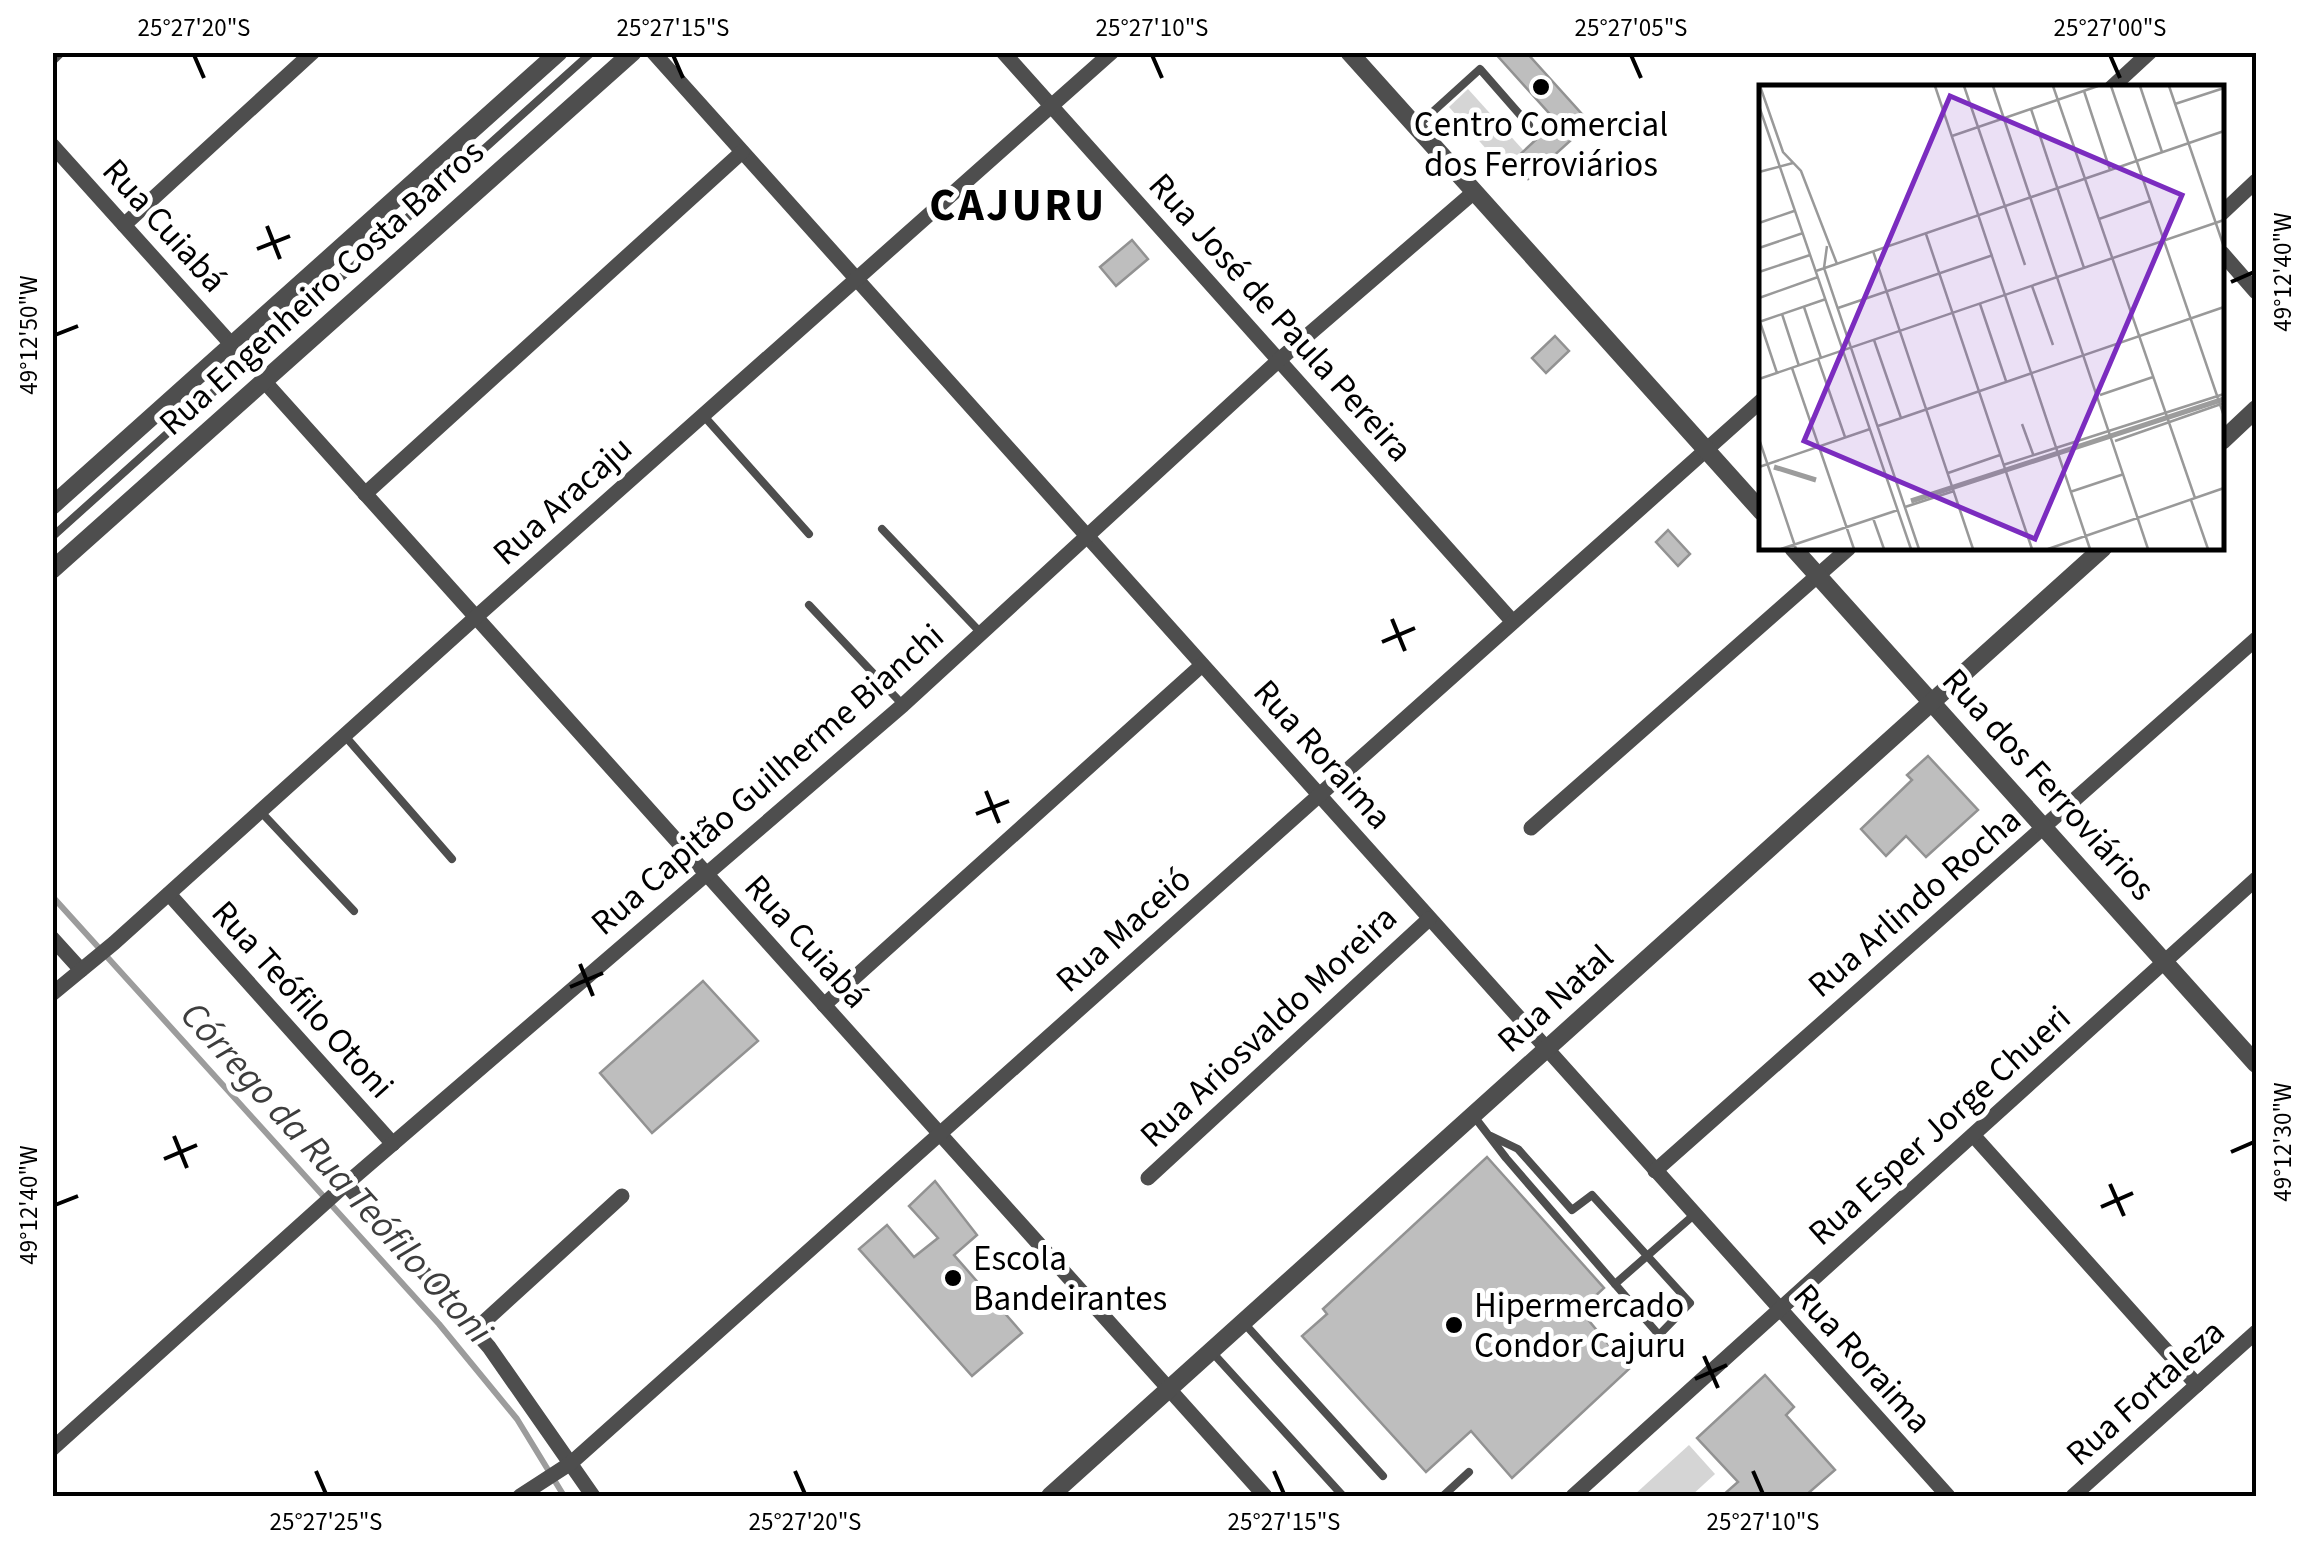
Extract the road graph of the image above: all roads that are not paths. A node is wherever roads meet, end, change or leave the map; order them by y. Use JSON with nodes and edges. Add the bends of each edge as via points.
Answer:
{"nodes":[{"id":1,"x":313,"y":52,"type":"edge"},
{"id":2,"x":558,"y":52,"type":"edge"},
{"id":3,"x":592,"y":52,"type":"edge"},
{"id":4,"x":633,"y":52,"type":"edge"},
{"id":5,"x":653,"y":52,"type":"edge"},
{"id":6,"x":1004,"y":52,"type":"edge"},
{"id":7,"x":1112,"y":52,"type":"edge"},
{"id":8,"x":1349,"y":52,"type":"edge"},
{"id":9,"x":2150,"y":52,"type":"edge"},
{"id":10,"x":2114,"y":85,"type":"edge"},
{"id":11,"x":1051,"y":105,"type":"junction"},
{"id":12,"x":1529,"y":124,"type":"dead end"},
{"id":13,"x":1416,"y":127,"type":"junction"},
{"id":14,"x":52,"y":145,"type":"edge"},
{"id":15,"x":742,"y":152,"type":"junction"},
{"id":16,"x":2256,"y":181,"type":"edge"},
{"id":17,"x":1474,"y":192,"type":"junction"},
{"id":18,"x":2224,"y":211,"type":"edge"},
{"id":19,"x":124,"y":225,"type":"junction"},
{"id":20,"x":2224,"y":255,"type":"edge"},
{"id":21,"x":855,"y":278,"type":"junction"},
{"id":22,"x":2256,"y":292,"type":"edge"},
{"id":23,"x":232,"y":346,"type":"junction"},
{"id":24,"x":1279,"y":360,"type":"junction"},
{"id":25,"x":264,"y":381,"type":"junction"},
{"id":26,"x":1759,"y":403,"type":"edge"},
{"id":27,"x":2256,"y":409,"type":"edge"},
{"id":28,"x":703,"y":415,"type":"junction"},
{"id":29,"x":2224,"y":438,"type":"edge"},
{"id":30,"x":1705,"y":450,"type":"junction"},
{"id":31,"x":365,"y":494,"type":"junction"},
{"id":32,"x":52,"y":506,"type":"edge"},
{"id":33,"x":1759,"y":509,"type":"edge"},
{"id":34,"x":882,"y":529,"type":"dead end"},
{"id":35,"x":810,"y":534,"type":"dead end"},
{"id":36,"x":1086,"y":535,"type":"junction"},
{"id":37,"x":52,"y":536,"type":"edge"},
{"id":38,"x":1795,"y":550,"type":"edge"},
{"id":39,"x":1847,"y":550,"type":"edge"},
{"id":40,"x":2101,"y":550,"type":"edge"},
{"id":41,"x":52,"y":570,"type":"edge"},
{"id":42,"x":1818,"y":575,"type":"junction"},
{"id":43,"x":809,"y":605,"type":"dead end"},
{"id":44,"x":476,"y":617,"type":"junction"},
{"id":45,"x":1513,"y":622,"type":"junction"},
{"id":46,"x":980,"y":632,"type":"junction"},
{"id":47,"x":2256,"y":639,"type":"edge"},
{"id":48,"x":1202,"y":665,"type":"junction"},
{"id":49,"x":1932,"y":702,"type":"junction"},
{"id":50,"x":902,"y":705,"type":"junction"},
{"id":51,"x":345,"y":736,"type":"junction"},
{"id":52,"x":1319,"y":795,"type":"junction"},
{"id":53,"x":261,"y":812,"type":"junction"},
{"id":54,"x":2044,"y":827,"type":"junction"},
{"id":55,"x":1532,"y":828,"type":"dead end"},
{"id":56,"x":452,"y":859,"type":"dead end"},
{"id":57,"x":707,"y":875,"type":"junction"},
{"id":58,"x":2256,"y":880,"type":"edge"},
{"id":59,"x":169,"y":894,"type":"junction"},
{"id":60,"x":354,"y":911,"type":"dead end"},
{"id":61,"x":1429,"y":918,"type":"junction"},
{"id":62,"x":52,"y":938,"type":"edge"},
{"id":63,"x":2165,"y":962,"type":"junction"},
{"id":64,"x":87,"y":964,"type":"junction"},
{"id":65,"x":52,"y":994,"type":"edge"},
{"id":66,"x":824,"y":1005,"type":"junction"},
{"id":67,"x":1546,"y":1049,"type":"junction"},
{"id":68,"x":2256,"y":1064,"type":"edge"},
{"id":69,"x":1473,"y":1115,"type":"junction"},
{"id":70,"x":940,"y":1134,"type":"junction"},
{"id":71,"x":1973,"y":1135,"type":"junction"},
{"id":72,"x":1491,"y":1136,"type":"junction"},
{"id":73,"x":393,"y":1144,"type":"junction"},
{"id":74,"x":1655,"y":1170,"type":"junction"},
{"id":75,"x":1148,"y":1178,"type":"dead end"},
{"id":76,"x":342,"y":1190,"type":"junction"},
{"id":77,"x":622,"y":1196,"type":"dead end"},
{"id":78,"x":1694,"y":1214,"type":"junction"},
{"id":79,"x":1646,"y":1256,"type":"junction"},
{"id":80,"x":1615,"y":1284,"type":"junction"},
{"id":81,"x":1780,"y":1310,"type":"junction"},
{"id":82,"x":1243,"y":1322,"type":"junction"},
{"id":83,"x":475,"y":1330,"type":"junction"},
{"id":84,"x":2256,"y":1332,"type":"edge"},
{"id":85,"x":1211,"y":1352,"type":"junction"},
{"id":86,"x":2197,"y":1385,"type":"junction"},
{"id":87,"x":1169,"y":1389,"type":"junction"},
{"id":88,"x":52,"y":1449,"type":"edge"},
{"id":89,"x":571,"y":1463,"type":"junction"},
{"id":90,"x":1469,"y":1472,"type":"dead end"},
{"id":91,"x":1384,"y":1476,"type":"dead end"},
{"id":92,"x":520,"y":1496,"type":"edge"},
{"id":93,"x":593,"y":1496,"type":"edge"},
{"id":94,"x":1050,"y":1496,"type":"edge"},
{"id":95,"x":1265,"y":1496,"type":"edge"},
{"id":96,"x":1343,"y":1496,"type":"edge"},
{"id":97,"x":1443,"y":1496,"type":"edge"},
{"id":98,"x":1572,"y":1496,"type":"edge"},
{"id":99,"x":1948,"y":1496,"type":"edge"},
{"id":100,"x":2074,"y":1496,"type":"edge"}],
"edges":[{"from":1,"to":19,"type":"street"},
{"from":2,"to":23,"type":"street","name":"Rua Engenheiro Costa Barros"},
{"from":3,"to":37,"type":"lane"},
{"from":4,"to":25,"type":"street","name":"Rua Engenheiro Costa Barros"},
{"from":5,"to":15,"type":"street","name":"Rua Roraima"},
{"from":6,"to":11,"type":"street","name":"Rua José de Paula Pereira"},
{"from":7,"to":11,"type":"street","name":"Rua Aracaju"},
{"from":8,"to":13,"type":"street"},
{"from":9,"to":10,"type":"street"},
{"from":11,"to":21,"type":"street","name":"Rua Aracaju"},
{"from":11,"to":24,"type":"street","name":"Rua José de Paula Pereira"},
{"from":12,"to":13,"type":"lane","via":[[1480,69]]},
{"from":13,"to":17,"type":"street"},
{"from":14,"to":19,"type":"street","name":"Rua Cuiabá"},
{"from":15,"to":21,"type":"street","name":"Rua Roraima"},
{"from":15,"to":31,"type":"street"},
{"from":16,"to":18,"type":"street"},
{"from":17,"to":24,"type":"street","name":"Rua Capitão Guilherme Bianchi"},
{"from":17,"to":30,"type":"street"},
{"from":19,"to":23,"type":"street","name":"Rua Cuiabá"},
{"from":20,"to":22,"type":"street"},
{"from":21,"to":28,"type":"street","name":"Rua Aracaju"},
{"from":21,"to":36,"type":"street","name":"Rua Roraima"},
{"from":23,"to":32,"type":"street","name":"Rua Engenheiro Costa Barros"},
{"from":24,"to":36,"type":"street","name":"Rua Capitão Guilherme Bianchi"},
{"from":24,"to":45,"type":"street","name":"Rua José de Paula Pereira"},
{"from":25,"to":31,"type":"street","name":"Rua Cuiabá"},
{"from":25,"to":41,"type":"street","name":"Rua Engenheiro Costa Barros"},
{"from":26,"to":30,"type":"street","name":"Rua Maceió"},
{"from":27,"to":29,"type":"street"},
{"from":28,"to":35,"type":"lane"},
{"from":28,"to":44,"type":"street","name":"Rua Aracaju"},
{"from":30,"to":33,"type":"street"},
{"from":30,"to":45,"type":"street","name":"Rua Maceió"},
{"from":31,"to":44,"type":"street","name":"Rua Cuiabá"},
{"from":34,"to":46,"type":"lane"},
{"from":36,"to":46,"type":"street","name":"Rua Capitão Guilherme Bianchi"},
{"from":36,"to":48,"type":"street","name":"Rua Roraima"},
{"from":38,"to":42,"type":"street","name":"Rua dos Ferroviários"},
{"from":39,"to":42,"type":"street"},
{"from":40,"to":49,"type":"street","name":"Rua Natal"},
{"from":42,"to":49,"type":"street","name":"Rua dos Ferroviários"},
{"from":42,"to":55,"type":"street"},
{"from":43,"to":50,"type":"lane"},
{"from":44,"to":51,"type":"street","name":"Rua Aracaju"},
{"from":44,"to":57,"type":"street","name":"Rua Cuiabá"},
{"from":45,"to":52,"type":"street","name":"Rua Maceió"},
{"from":46,"to":50,"type":"street","name":"Rua Capitão Guilherme Bianchi"},
{"from":47,"to":54,"type":"street","name":"Rua Arlindo Rocha"},
{"from":48,"to":52,"type":"street","name":"Rua Roraima"},
{"from":48,"to":66,"type":"street"},
{"from":49,"to":54,"type":"street","name":"Rua dos Ferroviários"},
{"from":49,"to":67,"type":"street","name":"Rua Natal"},
{"from":50,"to":57,"type":"street","name":"Rua Capitão Guilherme Bianchi"},
{"from":51,"to":53,"type":"street","name":"Rua Aracaju"},
{"from":51,"to":56,"type":"lane"},
{"from":52,"to":61,"type":"street","name":"Rua Roraima"},
{"from":52,"to":70,"type":"street","name":"Rua Maceió"},
{"from":53,"to":59,"type":"street","name":"Rua Aracaju"},
{"from":53,"to":60,"type":"lane"},
{"from":54,"to":63,"type":"street","name":"Rua dos Ferroviários"},
{"from":54,"to":74,"type":"street","name":"Rua Arlindo Rocha"},
{"from":57,"to":66,"type":"street","name":"Rua Cuiabá"},
{"from":57,"to":73,"type":"street","name":"Rua Capitão Guilherme Bianchi"},
{"from":58,"to":63,"type":"street","name":"Rua Esper Jorge Chueri"},
{"from":59,"to":64,"type":"street","name":"Rua Aracaju"},
{"from":59,"to":73,"type":"street","name":"Rua Teófilo Otoni"},
{"from":61,"to":67,"type":"street","name":"Rua Roraima"},
{"from":61,"to":75,"type":"street","name":"Rua Ariosvaldo Moreira"},
{"from":62,"to":64,"type":"street"},
{"from":63,"to":68,"type":"street","name":"Rua dos Ferroviários"},
{"from":63,"to":71,"type":"street","name":"Rua Esper Jorge Chueri"},
{"from":64,"to":65,"type":"street","name":"Rua Aracaju"},
{"from":66,"to":70,"type":"street","name":"Rua Cuiabá"},
{"from":67,"to":69,"type":"street","name":"Rua Natal"},
{"from":67,"to":74,"type":"street","name":"Rua Roraima"},
{"from":69,"to":72,"type":"lane"},
{"from":69,"to":82,"type":"street","name":"Rua Natal"},
{"from":70,"to":87,"type":"street","name":"Rua Cuiabá"},
{"from":70,"to":89,"type":"street","name":"Rua Maceió"},
{"from":71,"to":81,"type":"street","name":"Rua Esper Jorge Chueri"},
{"from":71,"to":86,"type":"street"},
{"from":72,"to":79,"type":"lane","via":[[1518,1149],[1572,1210],[1592,1195]]},
{"from":72,"to":80,"type":"lane"},
{"from":73,"to":76,"type":"street","name":"Rua Capitão Guilherme Bianchi"},
{"from":74,"to":78,"type":"street","name":"Rua Roraima"},
{"from":76,"to":83,"type":"street"},
{"from":76,"to":88,"type":"street","name":"Rua Capitão Guilherme Bianchi"},
{"from":77,"to":83,"type":"street"},
{"from":78,"to":79,"type":"lane"},
{"from":78,"to":81,"type":"street","name":"Rua Roraima"},
{"from":79,"to":80,"type":"lane"},
{"from":79,"to":80,"type":"lane","via":[[1690,1303],[1658,1335]]},
{"from":81,"to":98,"type":"street","name":"Rua Esper Jorge Chueri"},
{"from":81,"to":99,"type":"street","name":"Rua Roraima"},
{"from":82,"to":85,"type":"street","name":"Rua Natal"},
{"from":82,"to":91,"type":"lane"},
{"from":83,"to":89,"type":"street"},
{"from":84,"to":86,"type":"street","name":"Rua Fortaleza"},
{"from":85,"to":87,"type":"street","name":"Rua Natal"},
{"from":85,"to":96,"type":"lane"},
{"from":86,"to":100,"type":"street","name":"Rua Fortaleza"},
{"from":87,"to":94,"type":"street","name":"Rua Natal"},
{"from":87,"to":95,"type":"street","name":"Rua Cuiabá"},
{"from":89,"to":92,"type":"street","name":"Rua Maceió"},
{"from":89,"to":93,"type":"street"},
{"from":90,"to":97,"type":"lane"}]}
